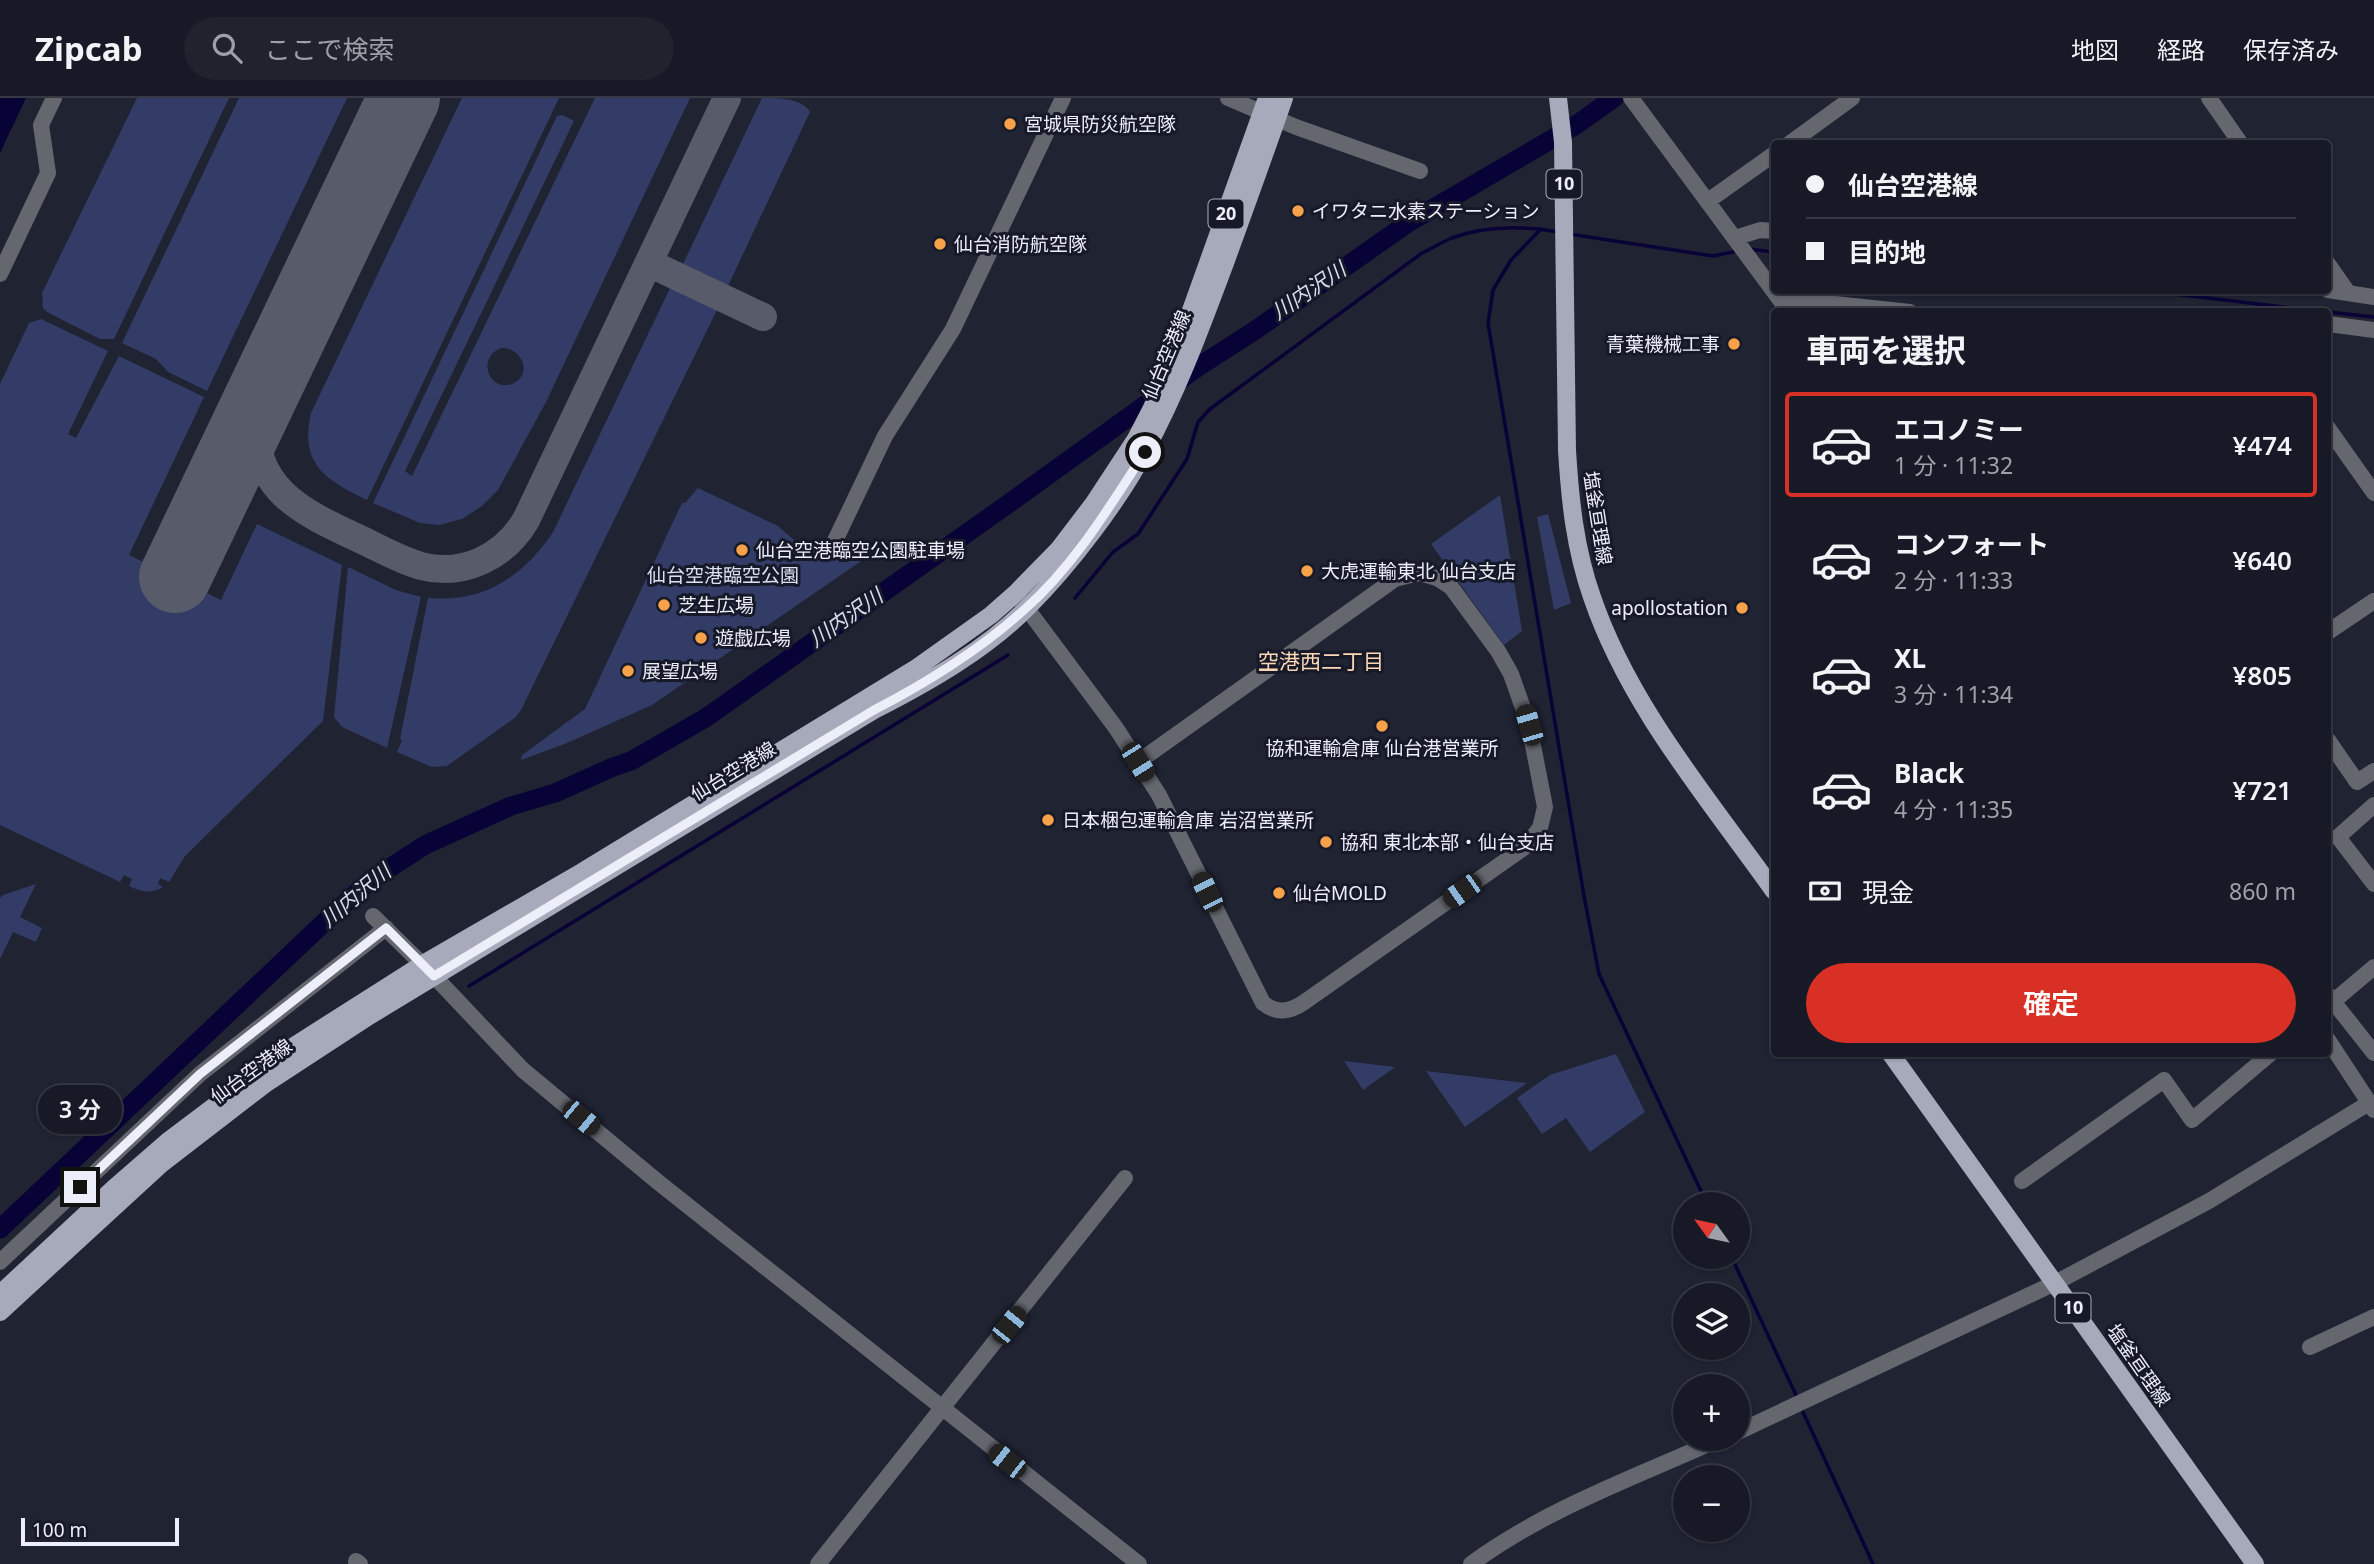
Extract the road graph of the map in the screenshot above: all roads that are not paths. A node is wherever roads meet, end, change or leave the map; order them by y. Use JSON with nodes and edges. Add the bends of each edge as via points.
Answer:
{"nodes":[{"id":1,"x":54,"y":98,"type":"edge"},
{"id":2,"x":1063,"y":98,"type":"edge"},
{"id":3,"x":1228,"y":98,"type":"edge"},
{"id":4,"x":1284,"y":98,"type":"edge"},
{"id":5,"x":1558,"y":98,"type":"edge"},
{"id":6,"x":1852,"y":98,"type":"edge"},
{"id":7,"x":2209,"y":98,"type":"edge"},
{"id":8,"x":1631,"y":99,"type":"edge"},
{"id":9,"x":1269,"y":110,"type":"edge"},
{"id":10,"x":1794,"y":140,"type":"edge"},
{"id":11,"x":2238,"y":140,"type":"edge"},
{"id":12,"x":1771,"y":156,"type":"edge"},
{"id":13,"x":1420,"y":171,"type":"dead end"},
{"id":14,"x":1708,"y":201,"type":"junction"},
{"id":15,"x":1771,"y":231,"type":"edge"},
{"id":16,"x":1736,"y":239,"type":"junction"},
{"id":17,"x":2331,"y":268,"type":"edge"},
{"id":18,"x":0,"y":274,"type":"edge"},
{"id":19,"x":1771,"y":287,"type":"edge"},
{"id":20,"x":2331,"y":290,"type":"edge"},
{"id":21,"x":2347,"y":291,"type":"junction"},
{"id":22,"x":2374,"y":298,"type":"edge"},
{"id":23,"x":1784,"y":305,"type":"edge"},
{"id":24,"x":1838,"y":308,"type":"edge"},
{"id":25,"x":2331,"y":324,"type":"edge"},
{"id":26,"x":2374,"y":330,"type":"edge"},
{"id":27,"x":2331,"y":432,"type":"edge"},
{"id":28,"x":2374,"y":493,"type":"edge"},
{"id":29,"x":832,"y":547,"type":"dead end"},
{"id":30,"x":1016,"y":593,"type":"junction"},
{"id":31,"x":2374,"y":601,"type":"edge"},
{"id":32,"x":1026,"y":608,"type":"junction"},
{"id":33,"x":2331,"y":630,"type":"edge"},
{"id":34,"x":2331,"y":744,"type":"edge"},
{"id":35,"x":1138,"y":762,"type":"junction"},
{"id":36,"x":2374,"y":771,"type":"edge"},
{"id":37,"x":2374,"y":806,"type":"edge"},
{"id":38,"x":2374,"y":884,"type":"edge"},
{"id":39,"x":1771,"y":887,"type":"edge"},
{"id":40,"x":373,"y":916,"type":"dead end"},
{"id":41,"x":386,"y":928,"type":"junction"},
{"id":42,"x":2374,"y":967,"type":"edge"},
{"id":43,"x":429,"y":970,"type":"junction"},
{"id":44,"x":2331,"y":999,"type":"edge"},
{"id":45,"x":2331,"y":1003,"type":"edge"},
{"id":46,"x":2331,"y":1045,"type":"edge"},
{"id":47,"x":2374,"y":1053,"type":"edge"},
{"id":48,"x":1893,"y":1057,"type":"edge"},
{"id":49,"x":2266,"y":1057,"type":"edge"},
{"id":50,"x":2372,"y":1107,"type":"edge"},
{"id":51,"x":1125,"y":1178,"type":"dead end"},
{"id":52,"x":2022,"y":1181,"type":"dead end"},
{"id":53,"x":0,"y":1262,"type":"edge"},
{"id":54,"x":2055,"y":1283,"type":"junction"},
{"id":55,"x":0,"y":1294,"type":"edge"},
{"id":56,"x":0,"y":1312,"type":"edge"},
{"id":57,"x":2374,"y":1317,"type":"edge"},
{"id":58,"x":2310,"y":1347,"type":"dead end"},
{"id":59,"x":942,"y":1409,"type":"junction"},
{"id":60,"x":1750,"y":1427,"type":"edge"},
{"id":61,"x":1692,"y":1451,"type":"edge"},
{"id":62,"x":818,"y":1564,"type":"edge"},
{"id":63,"x":1139,"y":1564,"type":"edge"},
{"id":64,"x":1471,"y":1564,"type":"edge"},
{"id":65,"x":2255,"y":1564,"type":"edge"}],
"edges":[{"from":1,"to":18,"type":"street","via":[[41,125],[48,173]]},
{"from":2,"to":29,"type":"street","via":[[953,329],[885,436]]},
{"from":3,"to":9,"type":"street"},
{"from":4,"to":9,"type":"main road","name":"仙台空港線","number":"20"},
{"from":5,"to":39,"type":"main road","name":"塩釜亘理線","number":"10","via":[[1563,142],[1569,498],[1591,594],[1615,654],[1639,696]]},
{"from":6,"to":10,"type":"street"},
{"from":7,"to":11,"type":"street"},
{"from":8,"to":14,"type":"street"},
{"from":9,"to":13,"type":"street"},
{"from":9,"to":30,"type":"main road","name":"仙台空港線","number":"20","via":[[1152,408],[1094,503]]},
{"from":9,"to":32,"type":"main road","name":"仙台空港線","number":"20","via":[[1205,318],[1167,407],[1116,497],[1060,572]]},
{"from":12,"to":14,"type":"street"},
{"from":14,"to":16,"type":"street"},
{"from":15,"to":16,"type":"street"},
{"from":16,"to":19,"type":"street"},
{"from":17,"to":21,"type":"street"},
{"from":20,"to":21,"type":"street"},
{"from":21,"to":22,"type":"street"},
{"from":23,"to":24,"type":"street"},
{"from":25,"to":26,"type":"street"},
{"from":27,"to":28,"type":"street"},
{"from":30,"to":32,"type":"street"},
{"from":30,"to":43,"type":"main road","name":"仙台空港線","number":"20","via":[[915,669]]},
{"from":31,"to":33,"type":"street"},
{"from":32,"to":35,"type":"street"},
{"from":32,"to":43,"type":"main road","name":"仙台空港線","number":"20","via":[[969,655],[919,687]]},
{"from":34,"to":36,"type":"street","via":[[2357,782]]},
{"from":35,"to":35,"type":"street","via":[[1263,1003],[1276,1011],[1303,1003],[1525,847],[1544,816],[1529,725],[1511,674],[1451,587],[1419,573],[1395,579]]},
{"from":37,"to":38,"type":"street","via":[[2338,837]]},
{"from":40,"to":41,"type":"street"},
{"from":41,"to":43,"type":"street"},
{"from":41,"to":53,"type":"street","via":[[200,1074]]},
{"from":42,"to":44,"type":"street"},
{"from":43,"to":55,"type":"main road","name":"仙台空港線","number":"20","via":[[294,1046],[167,1142]]},
{"from":43,"to":56,"type":"main road","name":"仙台空港線","number":"20","via":[[192,1140]]},
{"from":43,"to":59,"type":"street","via":[[523,1070]]},
{"from":45,"to":47,"type":"street"},
{"from":46,"to":50,"type":"street"},
{"from":48,"to":54,"type":"main road","name":"塩釜亘理線","number":"10"},
{"from":49,"to":52,"type":"street","via":[[2192,1120],[2164,1080]]},
{"from":50,"to":54,"type":"street","via":[[2209,1202]]},
{"from":51,"to":59,"type":"street"},
{"from":54,"to":60,"type":"street"},
{"from":54,"to":65,"type":"main road","name":"塩釜亘理線","number":"10"},
{"from":57,"to":58,"type":"street"},
{"from":59,"to":62,"type":"street"},
{"from":59,"to":63,"type":"street"},
{"from":61,"to":64,"type":"street","via":[[1527,1526]]}]}
